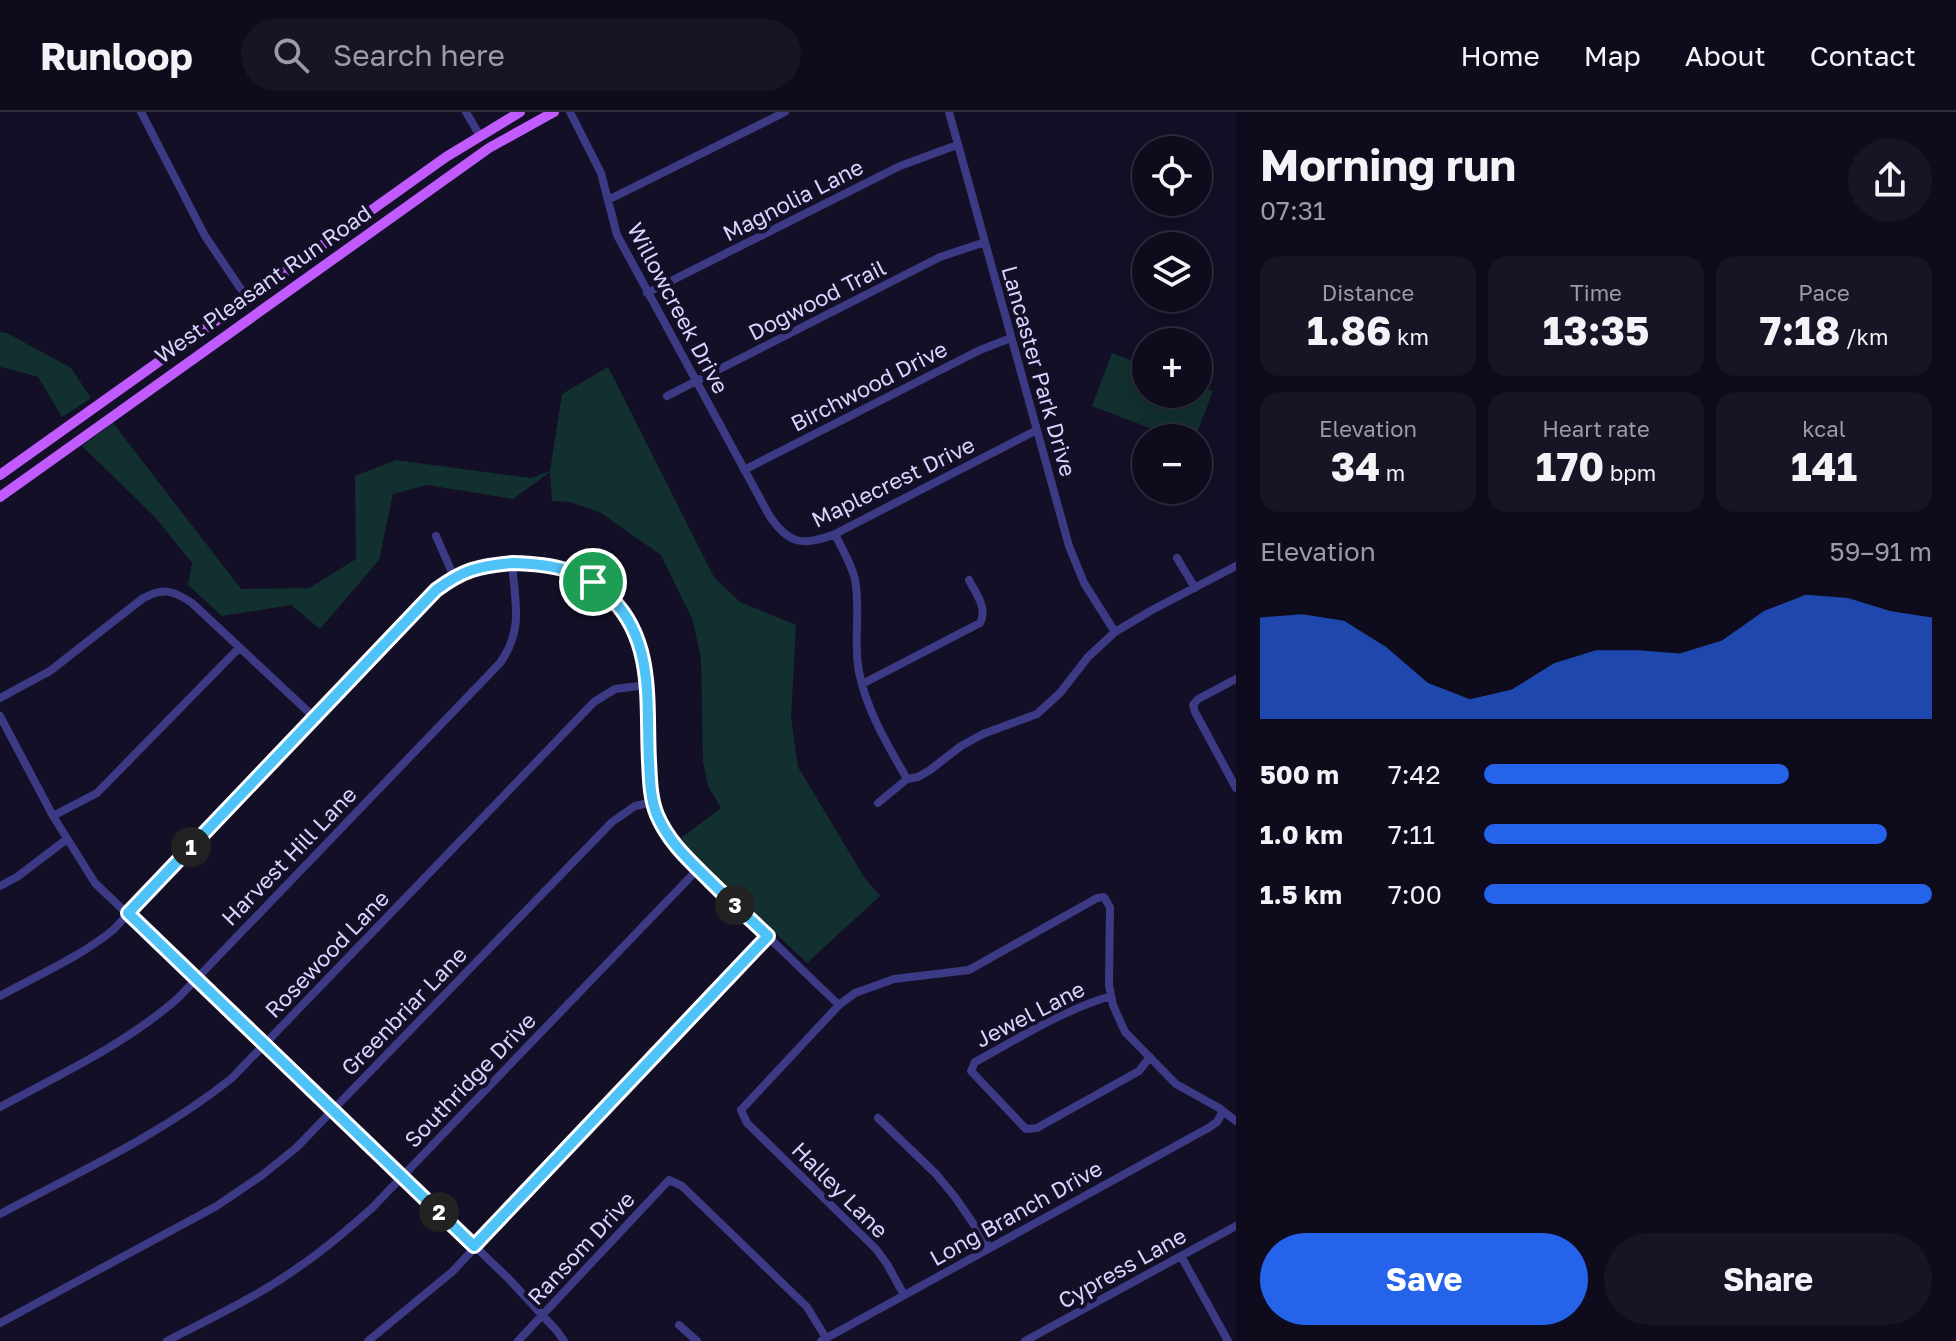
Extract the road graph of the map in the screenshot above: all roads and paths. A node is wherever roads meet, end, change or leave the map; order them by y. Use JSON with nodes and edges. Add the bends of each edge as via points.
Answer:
{"nodes":[{"id":1,"x":141,"y":112,"type":"edge"},
{"id":2,"x":466,"y":112,"type":"edge"},
{"id":3,"x":520,"y":112,"type":"edge"},
{"id":4,"x":554,"y":112,"type":"edge"},
{"id":5,"x":570,"y":112,"type":"edge"},
{"id":6,"x":785,"y":112,"type":"edge"},
{"id":7,"x":949,"y":112,"type":"edge"},
{"id":8,"x":480,"y":136,"type":"junction"},
{"id":9,"x":957,"y":145,"type":"junction"},
{"id":10,"x":489,"y":148,"type":"junction"},
{"id":11,"x":608,"y":200,"type":"junction"},
{"id":12,"x":367,"y":213,"type":"junction"},
{"id":13,"x":377,"y":227,"type":"junction"},
{"id":14,"x":985,"y":242,"type":"junction"},
{"id":15,"x":647,"y":293,"type":"junction"},
{"id":16,"x":247,"y":298,"type":"junction"},
{"id":17,"x":258,"y":313,"type":"junction"},
{"id":18,"x":1011,"y":338,"type":"junction"},
{"id":19,"x":140,"y":374,"type":"junction"},
{"id":20,"x":695,"y":381,"type":"junction"},
{"id":21,"x":150,"y":389,"type":"junction"},
{"id":22,"x":667,"y":396,"type":"dead end"},
{"id":23,"x":1037,"y":430,"type":"junction"},
{"id":24,"x":744,"y":470,"type":"junction"},
{"id":25,"x":0,"y":475,"type":"edge"},
{"id":26,"x":0,"y":497,"type":"edge"},
{"id":27,"x":769,"y":515,"type":"joint"},
{"id":28,"x":835,"y":534,"type":"junction"},
{"id":29,"x":436,"y":536,"type":"dead end"},
{"id":30,"x":1177,"y":558,"type":"dead end"},
{"id":31,"x":512,"y":563,"type":"junction"},
{"id":32,"x":1236,"y":566,"type":"edge"},
{"id":33,"x":454,"y":577,"type":"junction"},
{"id":34,"x":969,"y":580,"type":"dead end"},
{"id":35,"x":1195,"y":588,"type":"junction"},
{"id":36,"x":1115,"y":632,"type":"junction"},
{"id":37,"x":239,"y":648,"type":"junction"},
{"id":38,"x":1236,"y":679,"type":"edge"},
{"id":39,"x":862,"y":684,"type":"junction"},
{"id":40,"x":647,"y":685,"type":"junction"},
{"id":41,"x":0,"y":698,"type":"edge"},
{"id":42,"x":0,"y":716,"type":"edge"},
{"id":43,"x":315,"y":718,"type":"junction"},
{"id":44,"x":907,"y":779,"type":"junction"},
{"id":45,"x":1236,"y":788,"type":"edge"},
{"id":46,"x":653,"y":802,"type":"junction"},
{"id":47,"x":878,"y":803,"type":"dead end"},
{"id":48,"x":53,"y":816,"type":"junction"},
{"id":49,"x":67,"y":839,"type":"junction"},
{"id":50,"x":698,"y":869,"type":"junction"},
{"id":51,"x":0,"y":886,"type":"edge"},
{"id":52,"x":128,"y":913,"type":"junction"},
{"id":53,"x":768,"y":936,"type":"junction"},
{"id":54,"x":195,"y":979,"type":"junction"},
{"id":55,"x":0,"y":996,"type":"edge"},
{"id":56,"x":1111,"y":996,"type":"junction"},
{"id":57,"x":839,"y":1005,"type":"junction"},
{"id":58,"x":265,"y":1045,"type":"junction"},
{"id":59,"x":1150,"y":1057,"type":"junction"},
{"id":60,"x":0,"y":1107,"type":"edge"},
{"id":61,"x":333,"y":1111,"type":"junction"},
{"id":62,"x":1223,"y":1111,"type":"junction"},
{"id":63,"x":878,"y":1118,"type":"dead end"},
{"id":64,"x":1236,"y":1121,"type":"edge"},
{"id":65,"x":402,"y":1177,"type":"junction"},
{"id":66,"x":0,"y":1214,"type":"edge"},
{"id":67,"x":1236,"y":1226,"type":"edge"},
{"id":68,"x":474,"y":1246,"type":"junction"},
{"id":69,"x":990,"y":1248,"type":"junction"},
{"id":70,"x":1181,"y":1256,"type":"junction"},
{"id":71,"x":904,"y":1295,"type":"junction"},
{"id":72,"x":543,"y":1315,"type":"junction"},
{"id":73,"x":0,"y":1323,"type":"edge"},
{"id":74,"x":679,"y":1325,"type":"dead end"},
{"id":75,"x":824,"y":1340,"type":"edge"},
{"id":76,"x":167,"y":1341,"type":"edge"},
{"id":77,"x":368,"y":1341,"type":"edge"},
{"id":78,"x":518,"y":1341,"type":"edge"},
{"id":79,"x":564,"y":1341,"type":"edge"},
{"id":80,"x":697,"y":1341,"type":"edge"},
{"id":81,"x":1025,"y":1341,"type":"edge"},
{"id":82,"x":1228,"y":1341,"type":"edge"}],
"edges":[{"from":1,"to":16,"type":"street","via":[[205,236]]},
{"from":2,"to":8,"type":"street"},
{"from":3,"to":8,"type":"main road","name":"West Pleasant Run Road"},
{"from":4,"to":10,"type":"main road","name":"West Pleasant Run Road"},
{"from":5,"to":11,"type":"street","name":"Willowcreek Drive","via":[[597,162]]},
{"from":6,"to":11,"type":"street"},
{"from":7,"to":9,"type":"street","name":"Lancaster Park Drive"},
{"from":8,"to":10,"type":"main road"},
{"from":8,"to":12,"type":"main road","name":"West Pleasant Run Road"},
{"from":9,"to":14,"type":"street","name":"Lancaster Park Drive"},
{"from":9,"to":15,"type":"street","name":"Magnolia Lane","via":[[887,172]]},
{"from":10,"to":13,"type":"main road","name":"West Pleasant Run Road"},
{"from":11,"to":15,"type":"street","name":"Willowcreek Drive","via":[[617,235]]},
{"from":12,"to":13,"type":"main road"},
{"from":12,"to":16,"type":"main road","name":"West Pleasant Run Road"},
{"from":13,"to":17,"type":"main road","name":"West Pleasant Run Road"},
{"from":14,"to":18,"type":"street","name":"Lancaster Park Drive"},
{"from":14,"to":20,"type":"street","name":"Dogwood Trail","via":[[940,257]]},
{"from":15,"to":20,"type":"street","name":"Willowcreek Drive"},
{"from":16,"to":17,"type":"main road"},
{"from":16,"to":19,"type":"main road","name":"West Pleasant Run Road"},
{"from":17,"to":21,"type":"main road","name":"West Pleasant Run Road"},
{"from":18,"to":23,"type":"street","name":"Lancaster Park Drive"},
{"from":18,"to":24,"type":"street","name":"Birchwood Drive"},
{"from":19,"to":21,"type":"main road"},
{"from":19,"to":25,"type":"main road","name":"West Pleasant Run Road"},
{"from":20,"to":22,"type":"street","name":"Dogwood Trail"},
{"from":20,"to":24,"type":"street","name":"Willowcreek Drive"},
{"from":21,"to":26,"type":"main road","name":"West Pleasant Run Road"},
{"from":23,"to":28,"type":"street","name":"Maplecrest Drive"},
{"from":23,"to":36,"type":"street","name":"Lancaster Park Drive","via":[[1069,546],[1084,583]]},
{"from":24,"to":27,"type":"street","name":"Willowcreek Drive"},
{"from":27,"to":28,"type":"street","name":"Maplecrest Drive","via":[[777,528],[797,541]]},
{"from":28,"to":39,"type":"street","via":[[855,580]]},
{"from":29,"to":33,"type":"street"},
{"from":30,"to":35,"type":"street"},
{"from":31,"to":33,"type":"street"},
{"from":31,"to":40,"type":"street","via":[[559,566],[610,596],[637,634]]},
{"from":31,"to":54,"type":"street","name":"Harvest Hill Lane","via":[[515,636],[500,663]]},
{"from":32,"to":35,"type":"street"},
{"from":33,"to":43,"type":"street"},
{"from":34,"to":39,"type":"street","via":[[982,605],[980,623]]},
{"from":35,"to":36,"type":"street"},
{"from":36,"to":44,"type":"street","via":[[1037,714],[983,734]]},
{"from":37,"to":41,"type":"street","via":[[192,603],[162,591],[50,671]]},
{"from":37,"to":43,"type":"street"},
{"from":37,"to":48,"type":"street","via":[[97,793]]},
{"from":38,"to":45,"type":"street","via":[[1193,705]]},
{"from":39,"to":44,"type":"street"},
{"from":40,"to":46,"type":"street"},
{"from":40,"to":58,"type":"street","name":"Rosewood Lane","via":[[615,689],[594,702]]},
{"from":42,"to":48,"type":"street"},
{"from":43,"to":52,"type":"street"},
{"from":44,"to":47,"type":"street"},
{"from":46,"to":50,"type":"street","via":[[668,836]]},
{"from":46,"to":61,"type":"street","name":"Greenbriar Lane","via":[[635,806],[612,822]]},
{"from":48,"to":49,"type":"street"},
{"from":49,"to":51,"type":"street"},
{"from":49,"to":52,"type":"street","via":[[95,883]]},
{"from":50,"to":53,"type":"street"},
{"from":50,"to":65,"type":"street","name":"Southridge Drive"},
{"from":52,"to":54,"type":"street"},
{"from":52,"to":55,"type":"street","via":[[99,941]]},
{"from":53,"to":57,"type":"street"},
{"from":53,"to":68,"type":"street"},
{"from":54,"to":58,"type":"street"},
{"from":54,"to":60,"type":"street","name":"Harvest Hill Lane","via":[[163,1012],[118,1044]]},
{"from":56,"to":57,"type":"street","via":[[1110,907],[1104,897],[969,970],[894,979],[855,993]]},
{"from":56,"to":59,"type":"street","via":[[1125,1032]]},
{"from":56,"to":59,"type":"street","name":"Jewel Lane","via":[[975,1062],[971,1071],[1026,1129],[1037,1128],[1139,1071]]},
{"from":57,"to":71,"type":"street","name":"Halley Lane","via":[[741,1110],[747,1123],[876,1249]]},
{"from":58,"to":61,"type":"street"},
{"from":58,"to":66,"type":"street","name":"Rosewood Lane","via":[[232,1078],[179,1116]]},
{"from":59,"to":62,"type":"street","via":[[1176,1084]]},
{"from":61,"to":65,"type":"street"},
{"from":61,"to":73,"type":"street","name":"Greenbriar Lane","via":[[296,1148],[215,1207]]},
{"from":62,"to":64,"type":"street"},
{"from":62,"to":69,"type":"street","name":"Long Branch Drive","via":[[1210,1127]]},
{"from":63,"to":69,"type":"street","via":[[946,1186]]},
{"from":65,"to":68,"type":"street"},
{"from":65,"to":76,"type":"street","name":"Southridge Drive","via":[[304,1264]]},
{"from":67,"to":70,"type":"street","name":"Cypress Lane"},
{"from":68,"to":72,"type":"street"},
{"from":68,"to":77,"type":"street","via":[[444,1279]]},
{"from":69,"to":71,"type":"street","name":"Long Branch Drive"},
{"from":70,"to":81,"type":"street","name":"Cypress Lane"},
{"from":70,"to":82,"type":"street"},
{"from":71,"to":75,"type":"street","name":"Long Branch Drive"},
{"from":72,"to":75,"type":"street","name":"Ransom Drive","via":[[669,1180],[682,1186],[807,1307]]},
{"from":72,"to":78,"type":"street","name":"Ransom Drive"},
{"from":72,"to":79,"type":"street"},
{"from":74,"to":80,"type":"street"}]}
